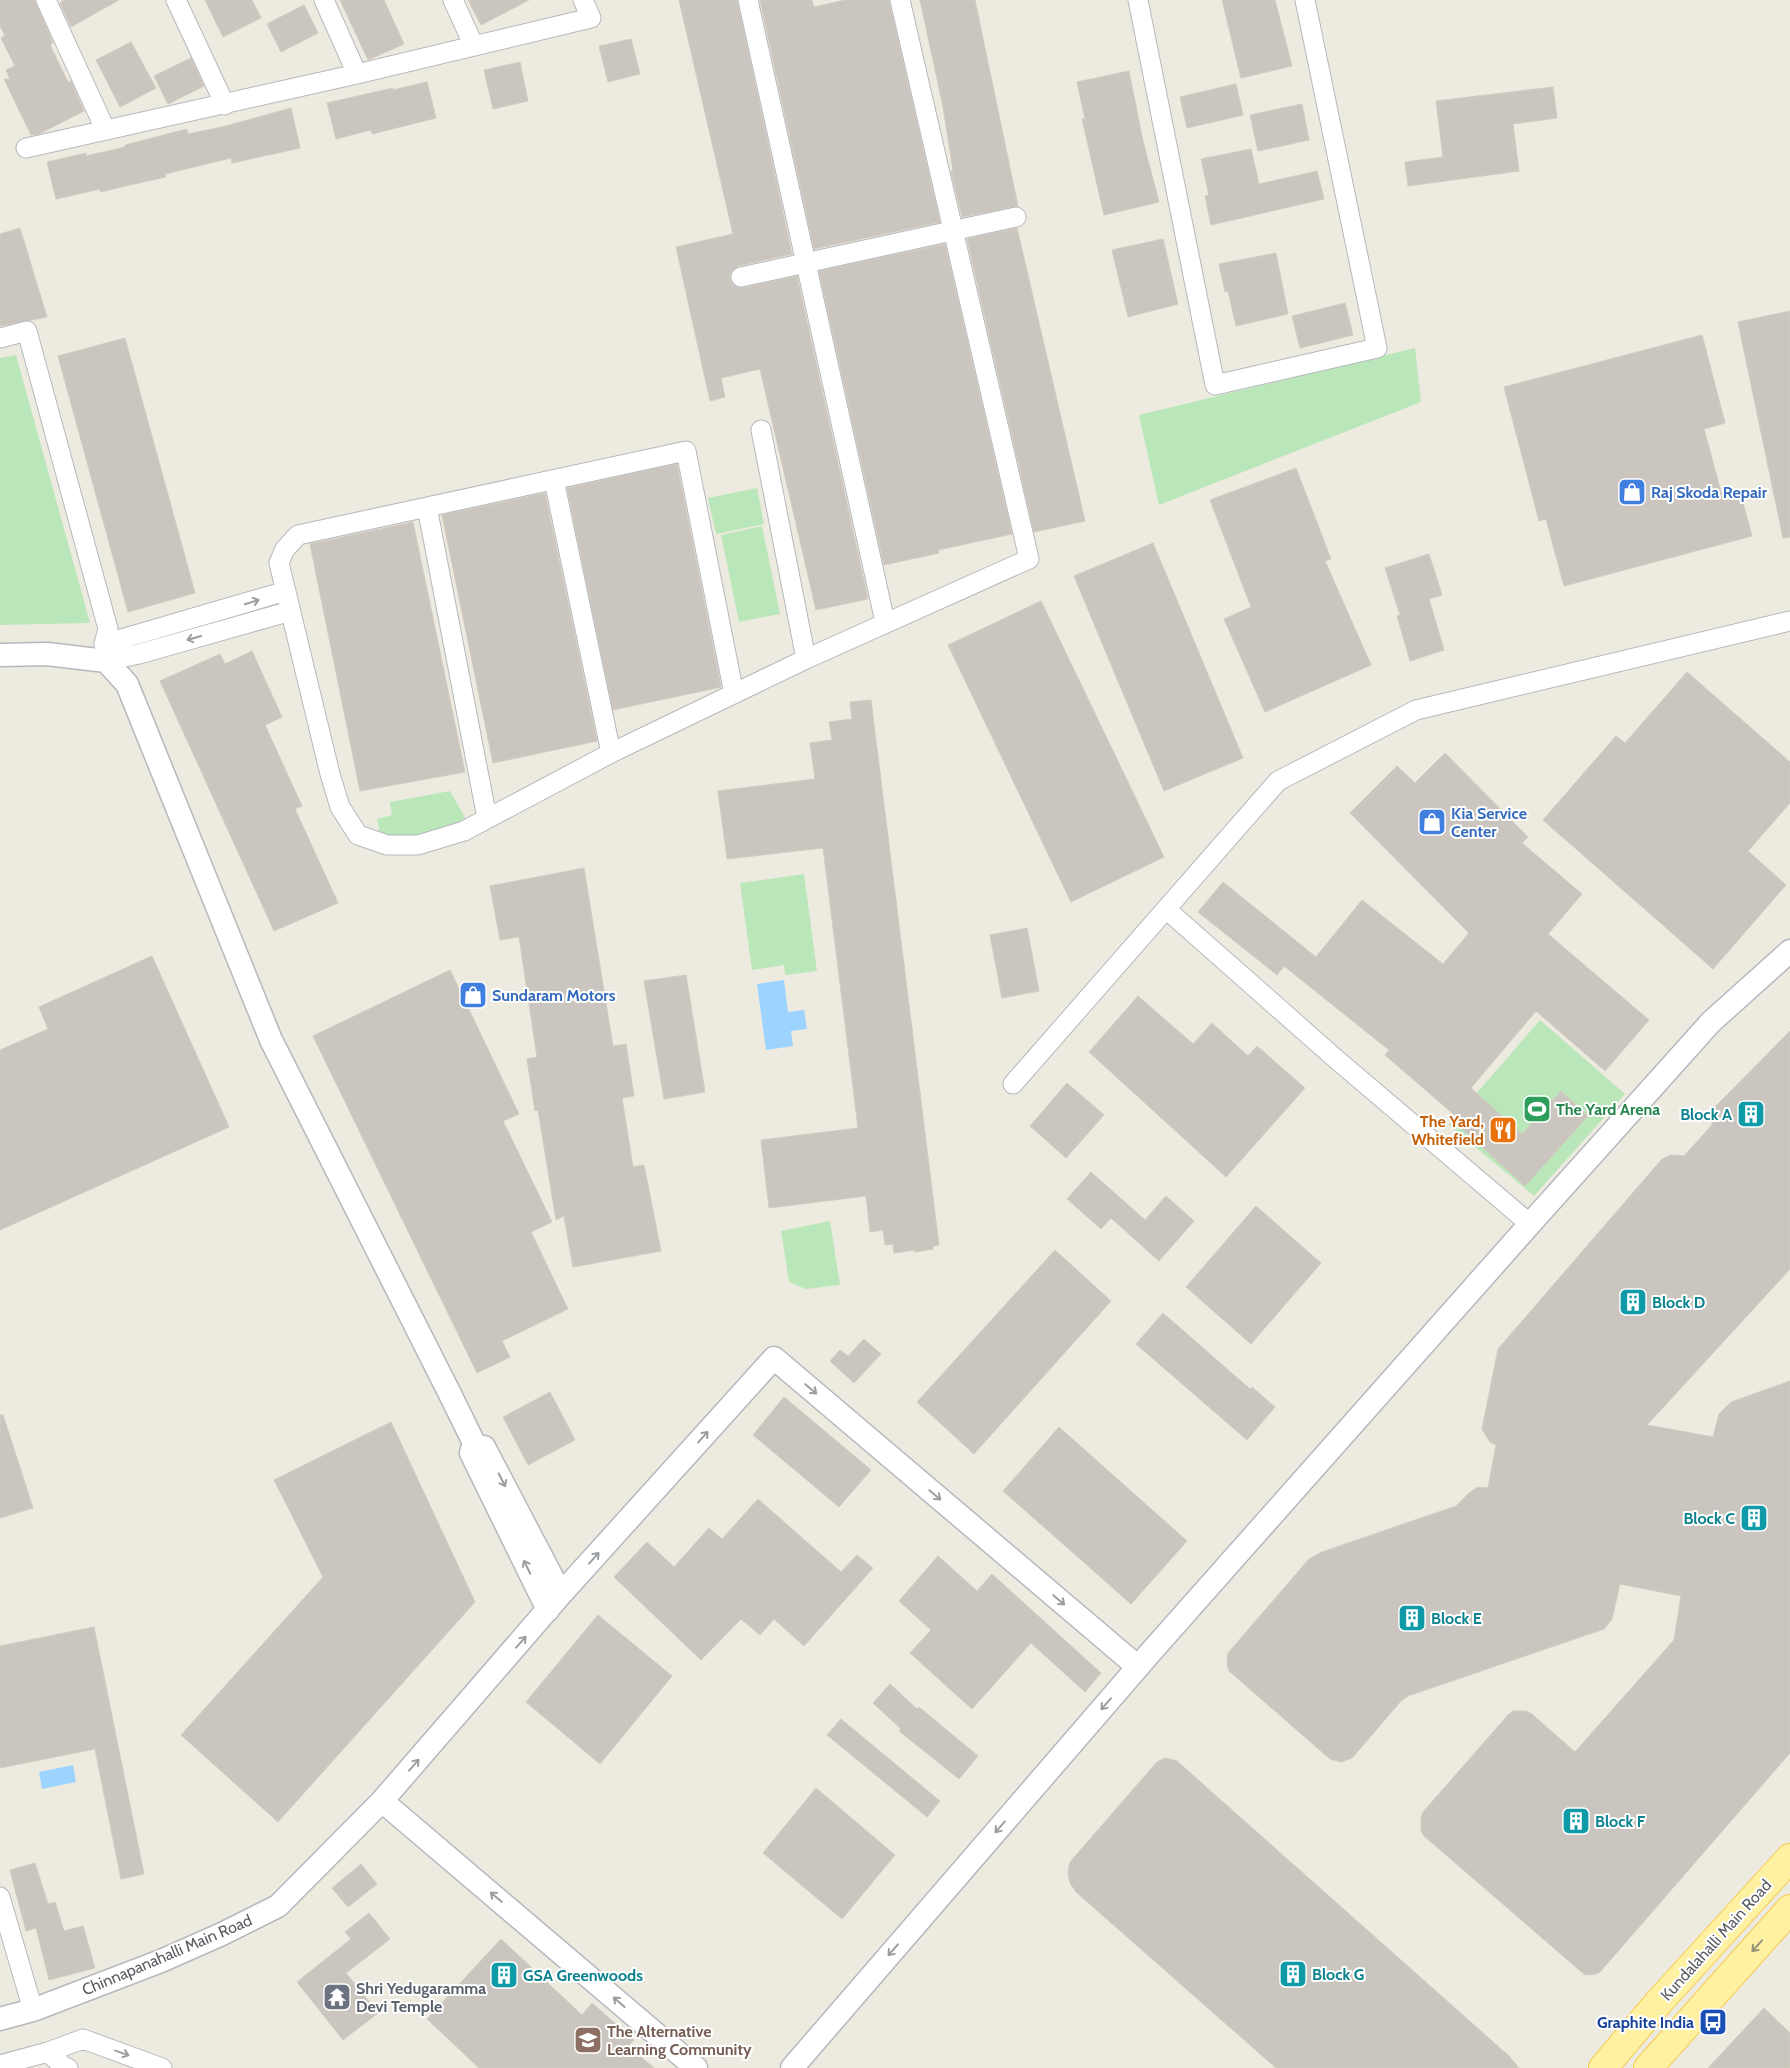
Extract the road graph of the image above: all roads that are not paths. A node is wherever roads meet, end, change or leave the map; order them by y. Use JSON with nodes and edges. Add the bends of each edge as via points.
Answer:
{"nodes":[{"id":1,"x":46,"y":0,"type":"edge"},
{"id":2,"x":176,"y":0,"type":"edge"},
{"id":3,"x":324,"y":0,"type":"edge"},
{"id":4,"x":454,"y":0,"type":"edge"},
{"id":5,"x":583,"y":0,"type":"edge"},
{"id":6,"x":748,"y":0,"type":"edge"},
{"id":7,"x":900,"y":0,"type":"edge"},
{"id":8,"x":1138,"y":0,"type":"edge"},
{"id":9,"x":1305,"y":0,"type":"edge"},
{"id":10,"x":474,"y":46,"type":"junction"},
{"id":11,"x":357,"y":74,"type":"junction"},
{"id":12,"x":224,"y":105,"type":"junction"},
{"id":13,"x":106,"y":130,"type":"junction"},
{"id":14,"x":26,"y":148,"type":"dead end"},
{"id":15,"x":1016,"y":217,"type":"dead end"},
{"id":16,"x":952,"y":231,"type":"junction"},
{"id":17,"x":806,"y":263,"type":"junction"},
{"id":18,"x":741,"y":277,"type":"dead end"},
{"id":19,"x":0,"y":338,"type":"edge"},
{"id":20,"x":761,"y":430,"type":"dead end"},
{"id":21,"x":554,"y":480,"type":"junction"},
{"id":22,"x":427,"y":507,"type":"junction"},
{"id":23,"x":286,"y":591,"type":"junction"},
{"id":24,"x":291,"y":611,"type":"junction"},
{"id":25,"x":220,"y":621,"type":"junction"},
{"id":26,"x":1790,"y":621,"type":"edge"},
{"id":27,"x":885,"y":622,"type":"junction"},
{"id":28,"x":105,"y":652,"type":"junction"},
{"id":29,"x":0,"y":654,"type":"edge"},
{"id":30,"x":806,"y":659,"type":"junction"},
{"id":31,"x":734,"y":694,"type":"junction"},
{"id":32,"x":611,"y":753,"type":"junction"},
{"id":33,"x":487,"y":818,"type":"junction"},
{"id":34,"x":1166,"y":910,"type":"junction"},
{"id":35,"x":1790,"y":951,"type":"edge"},
{"id":36,"x":1013,"y":1084,"type":"dead end"},
{"id":37,"x":1530,"y":1224,"type":"junction"},
{"id":38,"x":555,"y":1602,"type":"junction"},
{"id":39,"x":1138,"y":1667,"type":"junction"},
{"id":40,"x":382,"y":1801,"type":"junction"},
{"id":41,"x":1790,"y":1858,"type":"edge"},
{"id":42,"x":0,"y":1897,"type":"edge"},
{"id":43,"x":1790,"y":1909,"type":"edge"},
{"id":44,"x":6,"y":1938,"type":"edge"},
{"id":45,"x":33,"y":2010,"type":"junction"},
{"id":46,"x":0,"y":2019,"type":"edge"},
{"id":47,"x":48,"y":2052,"type":"junction"},
{"id":48,"x":0,"y":2065,"type":"edge"},
{"id":49,"x":68,"y":2068,"type":"edge"},
{"id":50,"x":162,"y":2068,"type":"edge"},
{"id":51,"x":696,"y":2068,"type":"edge"},
{"id":52,"x":792,"y":2068,"type":"edge"},
{"id":53,"x":1602,"y":2068,"type":"edge"},
{"id":54,"x":1648,"y":2068,"type":"edge"}],
"edges":[{"from":1,"to":13,"type":"street"},
{"from":2,"to":12,"type":"street"},
{"from":3,"to":11,"type":"street"},
{"from":4,"to":10,"type":"street"},
{"from":5,"to":10,"type":"street","via":[[591,18]]},
{"from":6,"to":17,"type":"street"},
{"from":7,"to":16,"type":"street"},
{"from":8,"to":9,"type":"street","via":[[1215,385],[1377,348]]},
{"from":10,"to":11,"type":"street"},
{"from":11,"to":12,"type":"street"},
{"from":12,"to":13,"type":"street"},
{"from":13,"to":14,"type":"street"},
{"from":15,"to":16,"type":"street"},
{"from":16,"to":17,"type":"street"},
{"from":16,"to":27,"type":"street","via":[[1029,559]]},
{"from":17,"to":18,"type":"street"},
{"from":17,"to":27,"type":"street"},
{"from":19,"to":28,"type":"street","via":[[27,331],[108,629]]},
{"from":20,"to":30,"type":"street"},
{"from":21,"to":22,"type":"street"},
{"from":21,"to":31,"type":"street","via":[[686,451]]},
{"from":21,"to":32,"type":"street"},
{"from":22,"to":23,"type":"street","via":[[298,535],[285,549],[279,563]]},
{"from":22,"to":33,"type":"street"},
{"from":23,"to":24,"type":"street"},
{"from":25,"to":23,"type":"street","one_way":true},
{"from":24,"to":25,"type":"street"},
{"from":24,"to":33,"type":"street","via":[[340,807],[358,835],[387,845],[418,845],[464,830]]},
{"from":25,"to":28,"type":"street"},
{"from":26,"to":34,"type":"street","via":[[1416,710],[1278,781]]},
{"from":27,"to":30,"type":"street"},
{"from":28,"to":29,"type":"street"},
{"from":28,"to":38,"type":"street","via":[[127,684],[272,1040],[474,1443],[471,1453]]},
{"from":30,"to":31,"type":"street"},
{"from":31,"to":32,"type":"street"},
{"from":32,"to":33,"type":"street"},
{"from":34,"to":36,"type":"street"},
{"from":34,"to":37,"type":"street"},
{"from":35,"to":37,"type":"street","via":[[1711,1022]]},
{"from":37,"to":39,"type":"street"},
{"from":38,"to":39,"type":"street","name":"Chinnapanahalli Main Road","one_way":true,"via":[[774,1358]]},
{"from":40,"to":38,"type":"street","name":"Chinnapanahalli Main Road","one_way":true},
{"from":39,"to":52,"type":"street","one_way":true},
{"from":40,"to":45,"type":"street","name":"Chinnapanahalli Main Road","via":[[278,1906],[192,1948]]},
{"from":51,"to":40,"type":"street","one_way":true},
{"from":41,"to":53,"type":"main road","name":"Kundalahalli Main Road"},
{"from":42,"to":44,"type":"street"},
{"from":43,"to":54,"type":"main road","one_way":true},
{"from":44,"to":45,"type":"street"},
{"from":45,"to":46,"type":"street","name":"Chinnapanahalli Main Road"},
{"from":47,"to":48,"type":"street"},
{"from":47,"to":49,"type":"street"},
{"from":47,"to":50,"type":"street","one_way":true,"via":[[83,2039]]}]}
